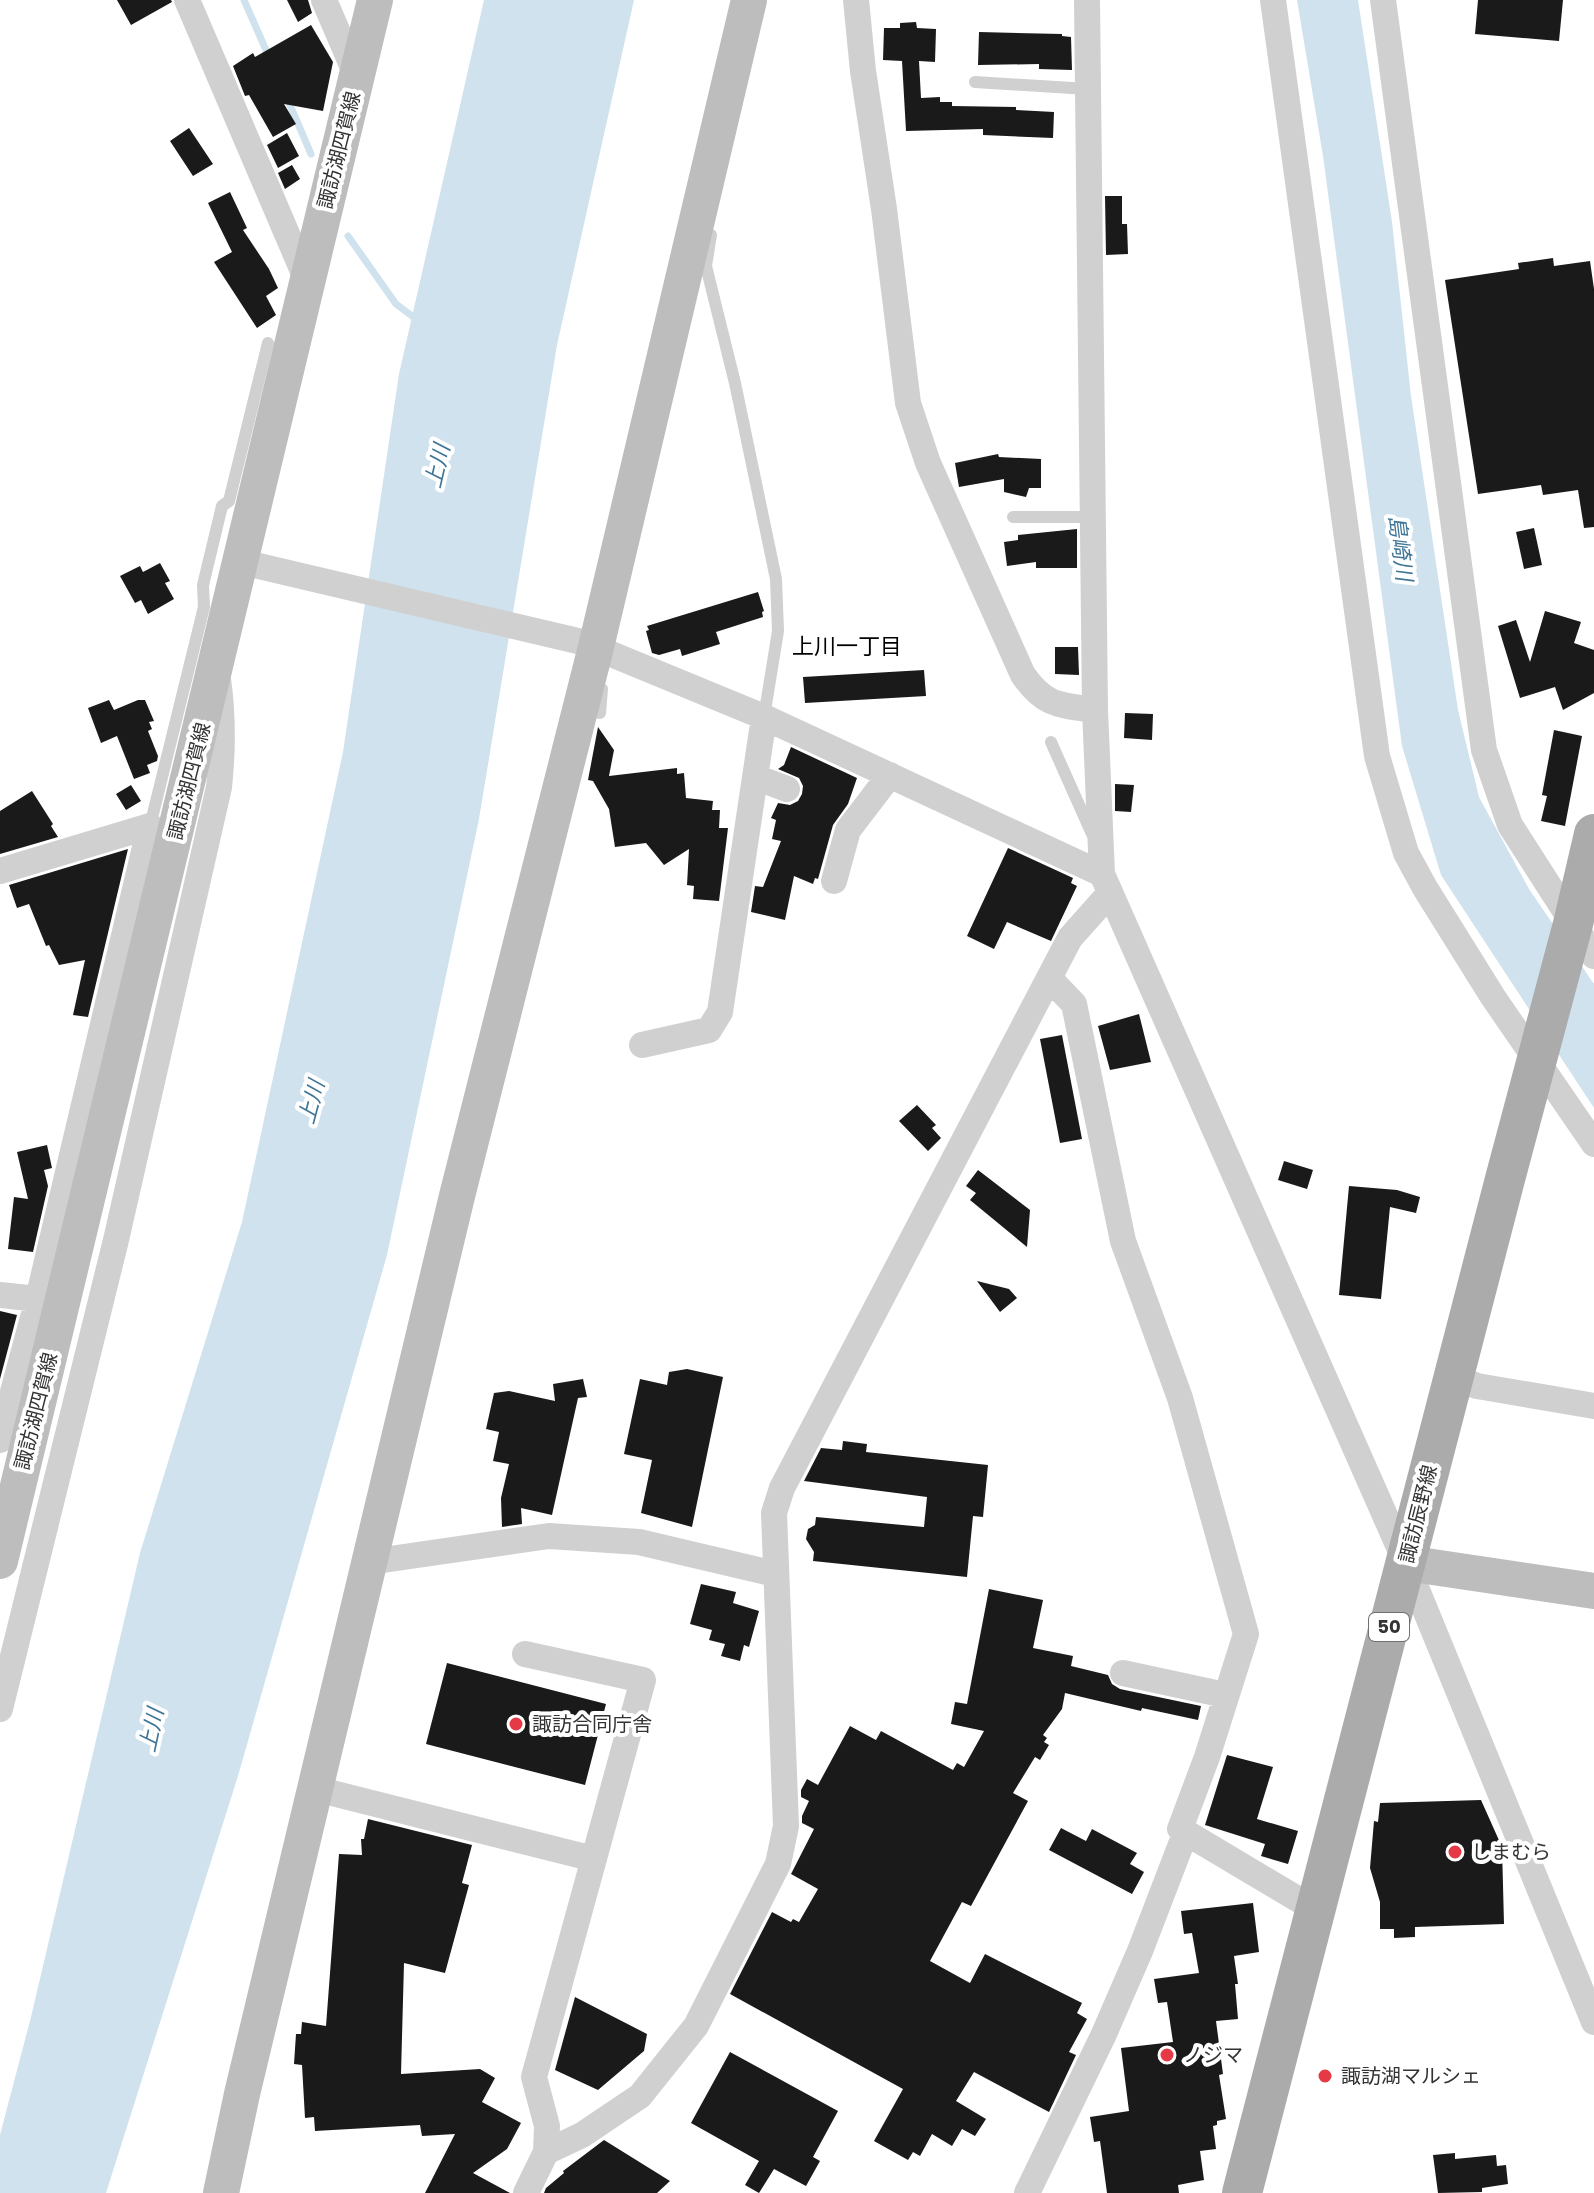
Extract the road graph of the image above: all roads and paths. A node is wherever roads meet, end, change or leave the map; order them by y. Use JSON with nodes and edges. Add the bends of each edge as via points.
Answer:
{"nodes":[{"id":1,"x":187,"y":0,"type":"edge"},
{"id":2,"x":324,"y":0,"type":"edge"},
{"id":3,"x":375,"y":0,"type":"edge"},
{"id":4,"x":749,"y":0,"type":"edge"},
{"id":5,"x":856,"y":0,"type":"edge"},
{"id":6,"x":1087,"y":0,"type":"edge"},
{"id":7,"x":1273,"y":0,"type":"edge"},
{"id":8,"x":1383,"y":0,"type":"edge"},
{"id":9,"x":357,"y":77,"type":"junction"},
{"id":10,"x":975,"y":82,"type":"dead end"},
{"id":11,"x":1088,"y":89,"type":"junction"},
{"id":12,"x":713,"y":225,"type":"dead end"},
{"id":13,"x":308,"y":283,"type":"junction"},
{"id":14,"x":268,"y":343,"type":"dead end"},
{"id":15,"x":1013,"y":517,"type":"dead end"},
{"id":16,"x":1093,"y":517,"type":"junction"},
{"id":17,"x":249,"y":563,"type":"junction"},
{"id":18,"x":594,"y":647,"type":"junction"},
{"id":19,"x":216,"y":667,"type":"junction"},
{"id":20,"x":1095,"y":710,"type":"junction"},
{"id":21,"x":600,"y":713,"type":"dead end"},
{"id":22,"x":764,"y":717,"type":"junction"},
{"id":23,"x":1051,"y":742,"type":"dead end"},
{"id":24,"x":890,"y":775,"type":"junction"},
{"id":25,"x":755,"y":777,"type":"junction"},
{"id":26,"x":787,"y":789,"type":"dead end"},
{"id":27,"x":150,"y":826,"type":"junction"},
{"id":28,"x":1594,"y":834,"type":"edge"},
{"id":29,"x":0,"y":871,"type":"edge"},
{"id":30,"x":1104,"y":872,"type":"junction"},
{"id":31,"x":834,"y":881,"type":"dead end"},
{"id":32,"x":1579,"y":939,"type":"edge"},
{"id":33,"x":1050,"y":979,"type":"junction"},
{"id":34,"x":642,"y":1045,"type":"dead end"},
{"id":35,"x":1538,"y":1055,"type":"junction"},
{"id":36,"x":1594,"y":1144,"type":"edge"},
{"id":37,"x":0,"y":1295,"type":"edge"},
{"id":38,"x":38,"y":1299,"type":"junction"},
{"id":39,"x":1453,"y":1377,"type":"junction"},
{"id":40,"x":1594,"y":1406,"type":"edge"},
{"id":41,"x":0,"y":1440,"type":"edge"},
{"id":42,"x":0,"y":1561,"type":"edge"},
{"id":43,"x":369,"y":1562,"type":"junction"},
{"id":44,"x":1406,"y":1563,"type":"junction"},
{"id":45,"x":775,"y":1574,"type":"junction"},
{"id":46,"x":1594,"y":1591,"type":"edge"},
{"id":47,"x":525,"y":1654,"type":"dead end"},
{"id":48,"x":1123,"y":1673,"type":"dead end"},
{"id":49,"x":1225,"y":1695,"type":"junction"},
{"id":50,"x":0,"y":1709,"type":"edge"},
{"id":51,"x":316,"y":1789,"type":"junction"},
{"id":52,"x":1185,"y":1834,"type":"junction"},
{"id":53,"x":594,"y":1859,"type":"junction"},
{"id":54,"x":1316,"y":1910,"type":"junction"},
{"id":55,"x":1594,"y":2022,"type":"edge"},
{"id":56,"x":546,"y":2152,"type":"junction"},
{"id":57,"x":221,"y":2193,"type":"edge"},
{"id":58,"x":526,"y":2193,"type":"edge"},
{"id":59,"x":1027,"y":2193,"type":"edge"},
{"id":60,"x":1242,"y":2193,"type":"edge"}],
"edges":[{"from":1,"to":13,"type":"street"},
{"from":2,"to":9,"type":"street"},
{"from":3,"to":9,"type":"street","name":"諏訪湖四賀線"},
{"from":4,"to":18,"type":"street","via":[[714,176]]},
{"from":5,"to":20,"type":"street","via":[[908,403],[928,463],[1023,675],[1036,694],[1060,705]]},
{"from":6,"to":11,"type":"street"},
{"from":7,"to":35,"type":"street","via":[[1377,756],[1406,853],[1460,946]]},
{"from":8,"to":32,"type":"street","via":[[1484,750],[1510,825]]},
{"from":9,"to":13,"type":"street","name":"諏訪湖四賀線"},
{"from":10,"to":11,"type":"lane"},
{"from":11,"to":16,"type":"street"},
{"from":12,"to":22,"type":"lane","via":[[706,266],[776,579],[778,631]]},
{"from":13,"to":17,"type":"street","name":"諏訪湖四賀線"},
{"from":14,"to":27,"type":"lane","via":[[229,501],[222,506],[203,585],[204,607]]},
{"from":15,"to":16,"type":"lane"},
{"from":16,"to":20,"type":"street"},
{"from":17,"to":18,"type":"street"},
{"from":17,"to":19,"type":"street","name":"諏訪湖四賀線"},
{"from":18,"to":21,"type":"lane"},
{"from":18,"to":22,"type":"street"},
{"from":18,"to":43,"type":"street"},
{"from":19,"to":42,"type":"street","name":"諏訪湖四賀線"},
{"from":19,"to":50,"type":"street","via":[[222,705],[219,787],[116,1240]]},
{"from":20,"to":30,"type":"street"},
{"from":22,"to":24,"type":"street"},
{"from":22,"to":25,"type":"street"},
{"from":23,"to":30,"type":"lane"},
{"from":24,"to":30,"type":"street"},
{"from":24,"to":31,"type":"street","via":[[848,830]]},
{"from":25,"to":26,"type":"street"},
{"from":25,"to":34,"type":"street","via":[[720,1012],[709,1030]]},
{"from":27,"to":29,"type":"street"},
{"from":27,"to":38,"type":"street"},
{"from":28,"to":32,"type":"main road","name":"諏訪辰野線","number":"50"},
{"from":30,"to":33,"type":"street"},
{"from":30,"to":44,"type":"street"},
{"from":32,"to":35,"type":"main road","name":"諏訪辰野線","number":"50"},
{"from":33,"to":45,"type":"street","via":[[782,1488],[774,1513]]},
{"from":33,"to":49,"type":"street","via":[[1074,1004],[1123,1241],[1180,1398],[1246,1634]]},
{"from":35,"to":36,"type":"street"},
{"from":35,"to":39,"type":"main road","name":"諏訪辰野線","number":"50"},
{"from":37,"to":38,"type":"street"},
{"from":38,"to":41,"type":"street"},
{"from":39,"to":40,"type":"street"},
{"from":39,"to":44,"type":"main road","name":"諏訪辰野線","number":"50"},
{"from":43,"to":45,"type":"street","via":[[549,1536],[639,1542]]},
{"from":43,"to":51,"type":"street"},
{"from":44,"to":46,"type":"street"},
{"from":44,"to":54,"type":"main road","name":"諏訪辰野線","number":"50"},
{"from":44,"to":55,"type":"street"},
{"from":45,"to":56,"type":"street","via":[[786,1826],[778,1864],[696,2026],[640,2096]]},
{"from":47,"to":53,"type":"street","via":[[643,1680]]},
{"from":48,"to":49,"type":"street"},
{"from":49,"to":52,"type":"street","via":[[1180,1829]]},
{"from":51,"to":53,"type":"street"},
{"from":51,"to":57,"type":"street"},
{"from":52,"to":54,"type":"street"},
{"from":52,"to":59,"type":"street","via":[[1104,2034]]},
{"from":53,"to":56,"type":"street","via":[[534,2077],[547,2126]]},
{"from":54,"to":60,"type":"main road","name":"諏訪辰野線","number":"50"},
{"from":56,"to":58,"type":"street"}]}
